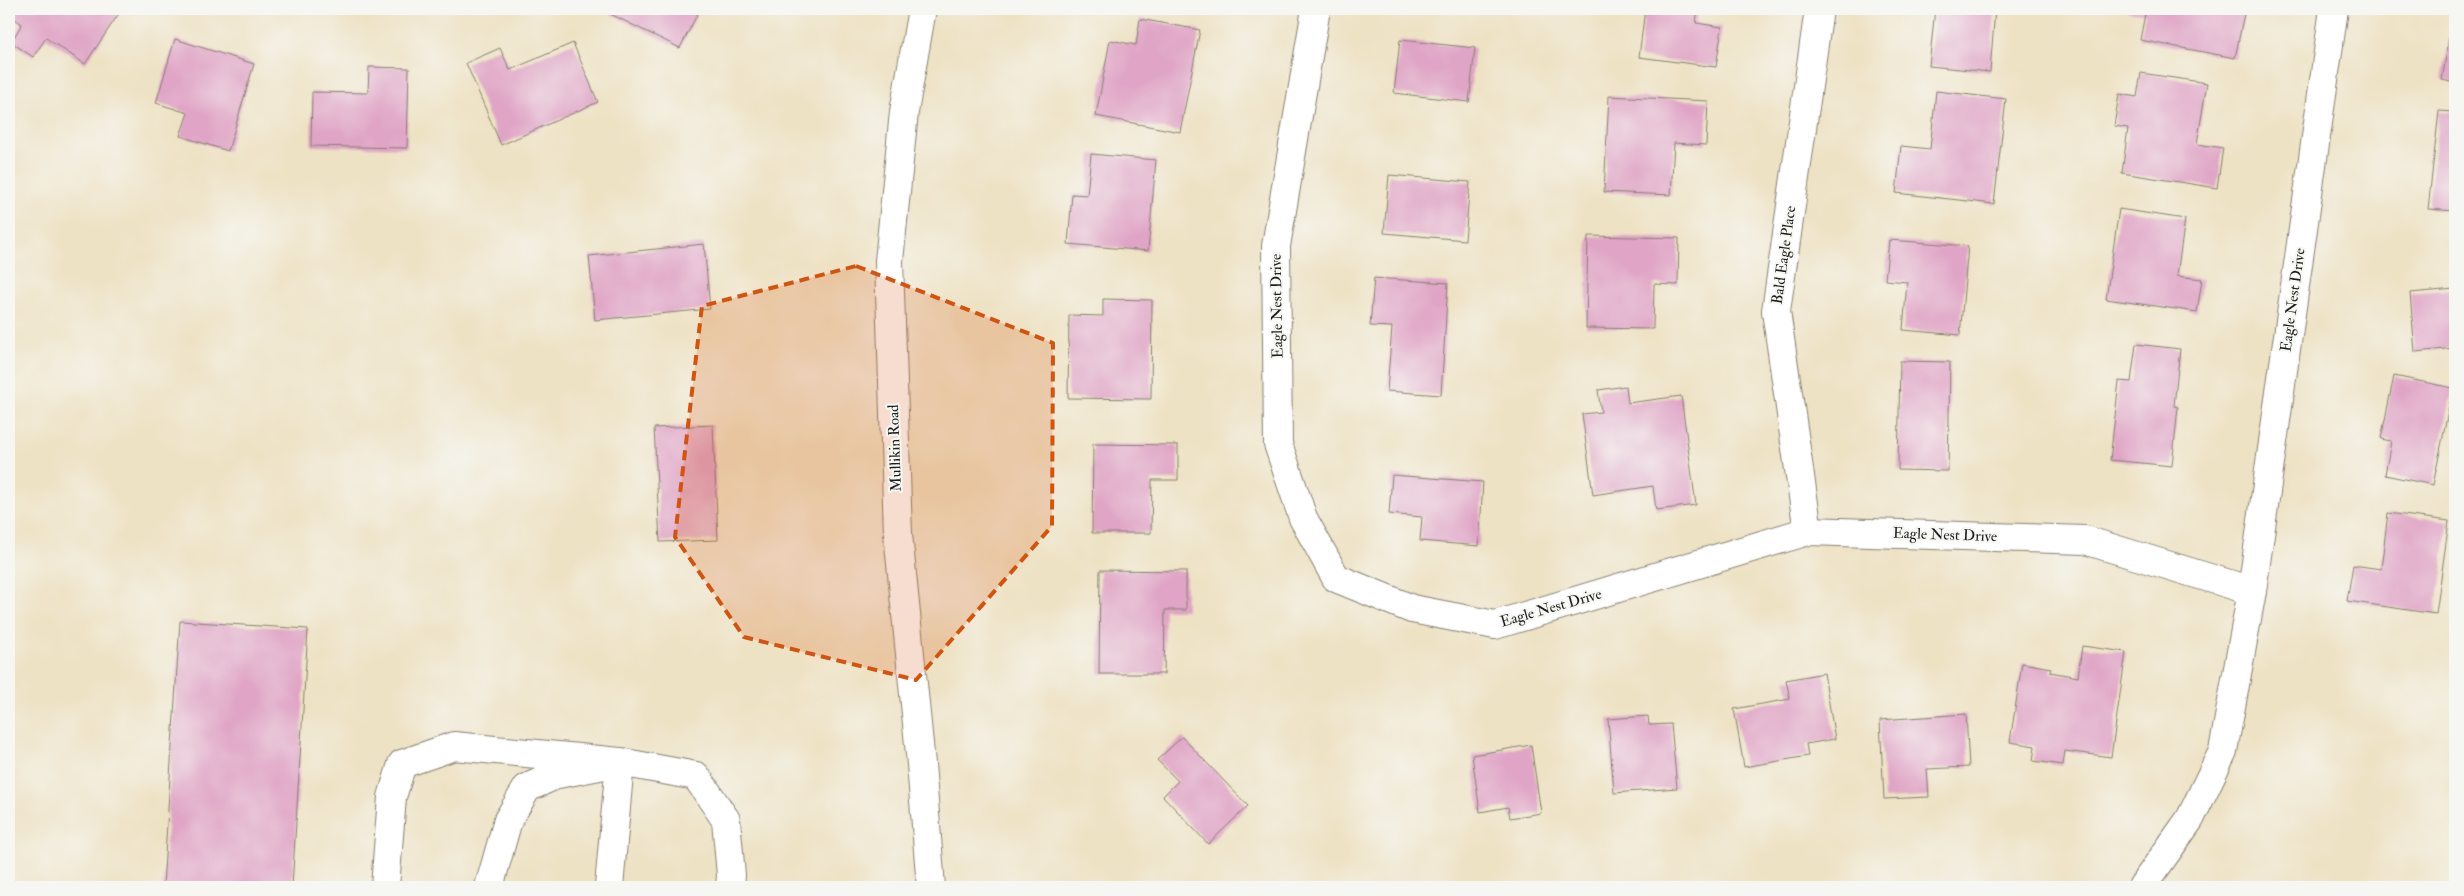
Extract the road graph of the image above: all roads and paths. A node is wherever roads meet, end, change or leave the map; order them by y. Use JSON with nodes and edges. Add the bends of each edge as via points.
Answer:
{"nodes":[{"id":1,"x":922,"y":9,"type":"edge"},
{"id":2,"x":1316,"y":9,"type":"edge"},
{"id":3,"x":1819,"y":9,"type":"edge"},
{"id":4,"x":2334,"y":9,"type":"edge"},
{"id":5,"x":1808,"y":531,"type":"junction"},
{"id":6,"x":2252,"y":591,"type":"junction"},
{"id":7,"x":620,"y":762,"type":"junction"},
{"id":8,"x":385,"y":887,"type":"edge"},
{"id":9,"x":489,"y":887,"type":"edge"},
{"id":10,"x":609,"y":887,"type":"edge"},
{"id":11,"x":730,"y":887,"type":"edge"},
{"id":12,"x":931,"y":887,"type":"edge"},
{"id":13,"x":2142,"y":887,"type":"edge"}],
"edges":[{"from":1,"to":12,"type":"street","name":"Mullikin Road","via":[[904,112],[889,261],[898,534]]},
{"from":2,"to":5,"type":"street","name":"Eagle Nest Drive","via":[[1276,246],[1278,444],[1303,518],[1336,578],[1412,609],[1495,625]]},
{"from":3,"to":5,"type":"street","name":"Bald Eagle Place","via":[[1776,311]]},
{"from":4,"to":6,"type":"street","name":"Eagle Nest Drive"},
{"from":5,"to":6,"type":"street","name":"Eagle Nest Drive","via":[[2085,540]]},
{"from":6,"to":13,"type":"street","name":"Eagle Nest Drive","via":[[2222,751],[2190,818]]},
{"from":7,"to":8,"type":"street","via":[[454,746],[402,764],[392,797]]},
{"from":7,"to":9,"type":"street","via":[[558,774],[527,788],[508,820]]},
{"from":7,"to":10,"type":"street"},
{"from":7,"to":11,"type":"street","via":[[696,776],[726,820]]}]}
